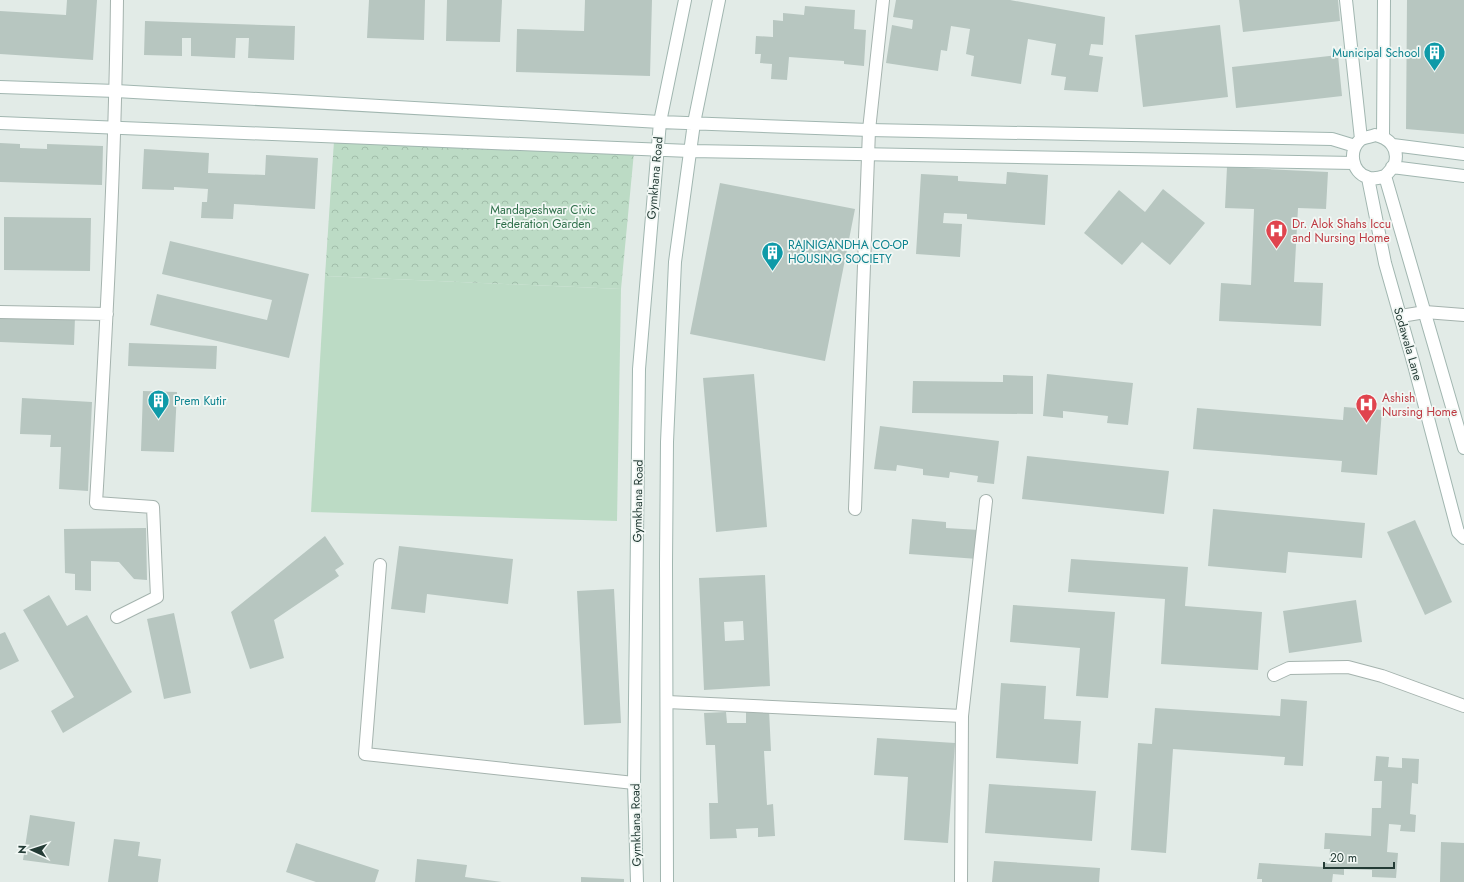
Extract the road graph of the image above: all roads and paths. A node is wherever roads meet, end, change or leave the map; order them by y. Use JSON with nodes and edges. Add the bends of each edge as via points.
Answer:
{"nodes":[{"id":1,"x":117,"y":0,"type":"edge"},
{"id":2,"x":684,"y":0,"type":"edge"},
{"id":3,"x":719,"y":0,"type":"edge"},
{"id":4,"x":883,"y":0,"type":"edge"},
{"id":5,"x":1346,"y":0,"type":"edge"},
{"id":6,"x":1384,"y":0,"type":"edge"},
{"id":7,"x":0,"y":87,"type":"edge"},
{"id":8,"x":116,"y":91,"type":"junction"},
{"id":9,"x":660,"y":122,"type":"junction"},
{"id":10,"x":0,"y":123,"type":"edge"},
{"id":11,"x":694,"y":123,"type":"junction"},
{"id":12,"x":114,"y":128,"type":"junction"},
{"id":13,"x":868,"y":130,"type":"junction"},
{"id":14,"x":1383,"y":137,"type":"junction"},
{"id":15,"x":1358,"y":143,"type":"junction"},
{"id":16,"x":1393,"y":145,"type":"junction"},
{"id":17,"x":658,"y":150,"type":"junction"},
{"id":18,"x":690,"y":151,"type":"junction"},
{"id":19,"x":868,"y":154,"type":"junction"},
{"id":20,"x":1464,"y":154,"type":"edge"},
{"id":21,"x":1354,"y":163,"type":"junction"},
{"id":22,"x":1389,"y":172,"type":"junction"},
{"id":23,"x":1464,"y":176,"type":"edge"},
{"id":24,"x":1368,"y":178,"type":"junction"},
{"id":25,"x":0,"y":312,"type":"edge"},
{"id":26,"x":1425,"y":312,"type":"junction"},
{"id":27,"x":106,"y":314,"type":"junction"},
{"id":28,"x":1464,"y":315,"type":"edge"},
{"id":29,"x":1400,"y":316,"type":"junction"},
{"id":30,"x":1464,"y":448,"type":"edge"},
{"id":31,"x":986,"y":501,"type":"dead end"},
{"id":32,"x":854,"y":509,"type":"dead end"},
{"id":33,"x":1462,"y":534,"type":"edge"},
{"id":34,"x":380,"y":565,"type":"dead end"},
{"id":35,"x":117,"y":617,"type":"dead end"},
{"id":36,"x":1274,"y":675,"type":"dead end"},
{"id":37,"x":667,"y":702,"type":"junction"},
{"id":38,"x":1464,"y":706,"type":"edge"},
{"id":39,"x":962,"y":716,"type":"junction"},
{"id":40,"x":634,"y":783,"type":"junction"},
{"id":41,"x":637,"y":882,"type":"edge"},
{"id":42,"x":667,"y":882,"type":"edge"},
{"id":43,"x":961,"y":882,"type":"edge"}],
"edges":[{"from":1,"to":8,"type":"street"},
{"from":2,"to":9,"type":"street","name":"Gymkhana Road"},
{"from":3,"to":11,"type":"street"},
{"from":4,"to":13,"type":"street"},
{"from":5,"to":15,"type":"street"},
{"from":6,"to":14,"type":"street"},
{"from":7,"to":8,"type":"street"},
{"from":8,"to":9,"type":"street"},
{"from":8,"to":12,"type":"street"},
{"from":9,"to":11,"type":"street"},
{"from":9,"to":17,"type":"street","name":"Gymkhana Road"},
{"from":10,"to":12,"type":"street"},
{"from":11,"to":13,"type":"street"},
{"from":11,"to":18,"type":"street"},
{"from":12,"to":17,"type":"street"},
{"from":12,"to":27,"type":"street"},
{"from":13,"to":15,"type":"street","via":[[1332,139]]},
{"from":13,"to":19,"type":"street"},
{"from":14,"to":15,"type":"street","via":[[1375,135]]},
{"from":14,"to":16,"type":"street"},
{"from":15,"to":21,"type":"street","via":[[1352,156]]},
{"from":16,"to":20,"type":"street"},
{"from":16,"to":22,"type":"street","name":"Sodawala Lane","via":[[1396,153],[1395,162]]},
{"from":17,"to":18,"type":"street"},
{"from":17,"to":40,"type":"street","name":"Gymkhana Road","via":[[639,369]]},
{"from":18,"to":19,"type":"street"},
{"from":18,"to":37,"type":"street","via":[[675,262],[667,442]]},
{"from":19,"to":21,"type":"street"},
{"from":19,"to":32,"type":"street"},
{"from":21,"to":24,"type":"street","via":[[1361,175]]},
{"from":22,"to":23,"type":"street"},
{"from":22,"to":24,"type":"street","via":[[1375,179]]},
{"from":22,"to":26,"type":"street","name":"Sodawala Lane"},
{"from":24,"to":29,"type":"street","name":"Sodawala Lane","via":[[1385,262]]},
{"from":25,"to":27,"type":"street"},
{"from":26,"to":28,"type":"street"},
{"from":26,"to":29,"type":"street"},
{"from":26,"to":30,"type":"street","name":"Sodawala Lane"},
{"from":27,"to":35,"type":"street","via":[[96,503],[153,507],[157,597]]},
{"from":29,"to":33,"type":"street","name":"Sodawala Lane"},
{"from":31,"to":39,"type":"street"},
{"from":34,"to":40,"type":"street","via":[[365,754]]},
{"from":36,"to":38,"type":"street","via":[[1289,668],[1348,667],[1382,676]]},
{"from":37,"to":39,"type":"street"},
{"from":37,"to":42,"type":"street"},
{"from":39,"to":43,"type":"street"},
{"from":40,"to":41,"type":"street","name":"Gymkhana Road"}]}
